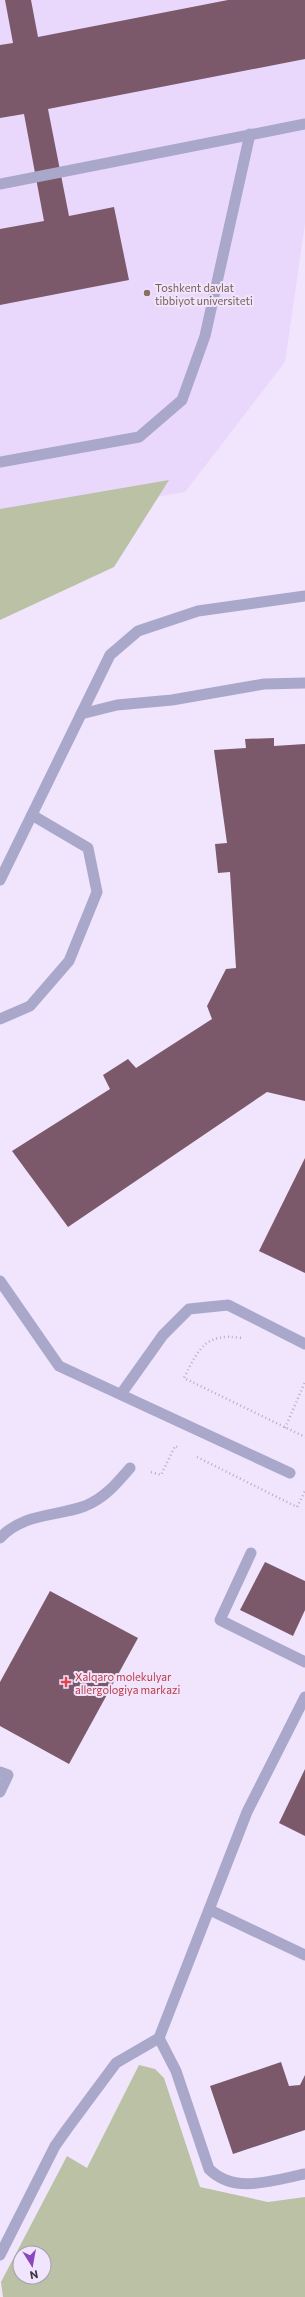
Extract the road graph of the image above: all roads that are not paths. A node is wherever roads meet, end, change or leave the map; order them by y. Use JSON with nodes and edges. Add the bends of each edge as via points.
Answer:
{"nodes":[{"id":1,"x":305,"y":124,"type":"edge"},
{"id":2,"x":250,"y":134,"type":"junction"},
{"id":3,"x":0,"y":184,"type":"edge"},
{"id":4,"x":0,"y":462,"type":"edge"},
{"id":5,"x":305,"y":596,"type":"edge"},
{"id":6,"x":305,"y":683,"type":"edge"},
{"id":7,"x":81,"y":714,"type":"junction"},
{"id":8,"x":32,"y":815,"type":"junction"},
{"id":9,"x":0,"y":880,"type":"edge"},
{"id":10,"x":0,"y":1019,"type":"edge"},
{"id":11,"x":0,"y":1281,"type":"edge"},
{"id":12,"x":305,"y":1344,"type":"edge"},
{"id":13,"x":121,"y":1394,"type":"junction"},
{"id":14,"x":130,"y":1468,"type":"dead end"},
{"id":15,"x":290,"y":1473,"type":"dead end"},
{"id":16,"x":0,"y":1538,"type":"edge"},
{"id":17,"x":251,"y":1553,"type":"dead end"},
{"id":18,"x":305,"y":1662,"type":"edge"},
{"id":19,"x":305,"y":1697,"type":"edge"},
{"id":20,"x":0,"y":1772,"type":"edge"},
{"id":21,"x":0,"y":1792,"type":"edge"},
{"id":22,"x":210,"y":1910,"type":"junction"},
{"id":23,"x":305,"y":1955,"type":"edge"},
{"id":24,"x":159,"y":2038,"type":"junction"},
{"id":25,"x":305,"y":2174,"type":"edge"},
{"id":26,"x":0,"y":2255,"type":"edge"}],
"edges":[{"from":1,"to":2,"type":"lane"},
{"from":2,"to":3,"type":"lane"},
{"from":2,"to":4,"type":"lane","via":[[205,336],[182,400],[139,437]]},
{"from":5,"to":7,"type":"lane","via":[[198,611],[138,631],[110,655]]},
{"from":6,"to":7,"type":"lane","via":[[264,684],[172,700],[117,705]]},
{"from":7,"to":8,"type":"lane"},
{"from":8,"to":9,"type":"lane"},
{"from":8,"to":10,"type":"lane","via":[[88,848],[97,892],[69,961],[30,1006]]},
{"from":11,"to":13,"type":"lane","via":[[59,1366]]},
{"from":12,"to":13,"type":"lane","via":[[228,1305],[189,1309],[163,1335]]},
{"from":13,"to":15,"type":"lane"},
{"from":14,"to":16,"type":"lane","via":[[109,1493],[86,1506],[37,1517],[10,1527]]},
{"from":17,"to":18,"type":"lane","via":[[220,1620]]},
{"from":19,"to":22,"type":"lane","via":[[248,1812]]},
{"from":20,"to":21,"type":"lane","via":[[8,1776]]},
{"from":22,"to":23,"type":"lane"},
{"from":22,"to":24,"type":"lane"},
{"from":24,"to":25,"type":"lane","via":[[176,2071],[209,2169],[217,2178],[228,2183],[249,2184]]},
{"from":24,"to":26,"type":"lane","via":[[116,2063],[67,2129],[55,2146]]}]}
